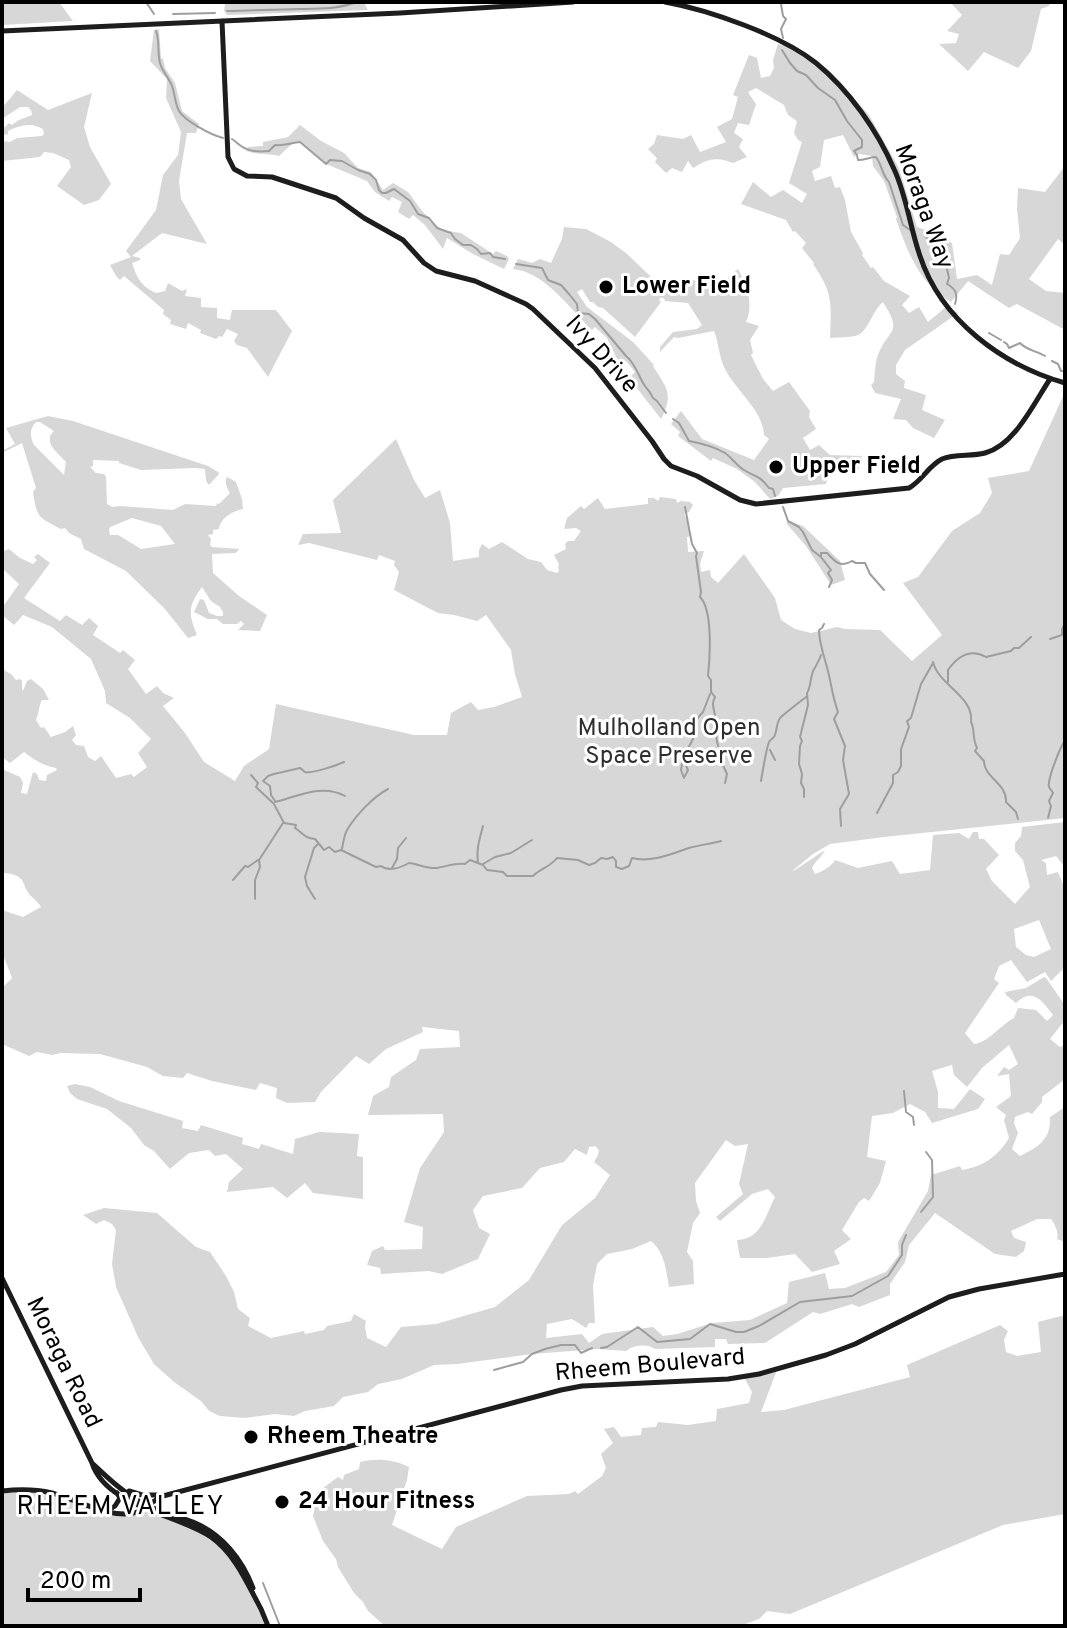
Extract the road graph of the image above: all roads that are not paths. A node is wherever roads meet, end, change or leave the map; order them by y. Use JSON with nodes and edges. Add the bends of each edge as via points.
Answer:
{"nodes":[{"id":1,"x":573,"y":2,"type":"edge"},
{"id":2,"x":665,"y":2,"type":"edge"},
{"id":3,"x":222,"y":21,"type":"junction"},
{"id":4,"x":2,"y":31,"type":"edge"},
{"id":5,"x":1050,"y":379,"type":"junction"},
{"id":6,"x":1065,"y":383,"type":"edge"},
{"id":7,"x":1065,"y":1274,"type":"edge"},
{"id":8,"x":2,"y":1278,"type":"edge"},
{"id":9,"x":119,"y":1490,"type":"junction"},
{"id":10,"x":2,"y":1491,"type":"edge"},
{"id":11,"x":163,"y":1496,"type":"junction"},
{"id":12,"x":145,"y":1507,"type":"junction"},
{"id":13,"x":107,"y":1511,"type":"junction"},
{"id":14,"x":268,"y":1626,"type":"edge"}],
"edges":[{"from":1,"to":3,"type":"street"},
{"from":2,"to":5,"type":"street","name":"Moraga Way","via":[[693,7],[772,38],[824,70],[887,154],[902,188],[920,258],[946,307],[996,351]]},
{"from":3,"to":4,"type":"street"},
{"from":3,"to":5,"type":"street","name":"Ivy Drive","via":[[228,157],[234,169],[336,198],[403,240],[436,271],[475,281],[526,304],[595,368],[671,466],[740,500],[756,504],[909,488],[941,460],[1002,445]]},
{"from":5,"to":6,"type":"street","name":"Moraga Way"},
{"from":7,"to":11,"type":"street","name":"Rheem Boulevard","via":[[949,1297],[855,1344],[777,1370],[728,1379],[561,1390]]},
{"from":8,"to":9,"type":"street","name":"Moraga Road","via":[[95,1474]]},
{"from":9,"to":11,"type":"street"},
{"from":9,"to":12,"type":"street","name":"Moraga Road"},
{"from":9,"to":13,"type":"street","via":[[119,1502]]},
{"from":10,"to":13,"type":"street","name":"Rheem Boulevard","via":[[50,1493]]},
{"from":11,"to":12,"type":"street","name":"Rheem Boulevard"},
{"from":12,"to":13,"type":"street","name":"Rheem Boulevard","via":[[125,1515]]},
{"from":12,"to":14,"type":"street","name":"Moraga Road","via":[[196,1523],[222,1540],[242,1565]]}]}
